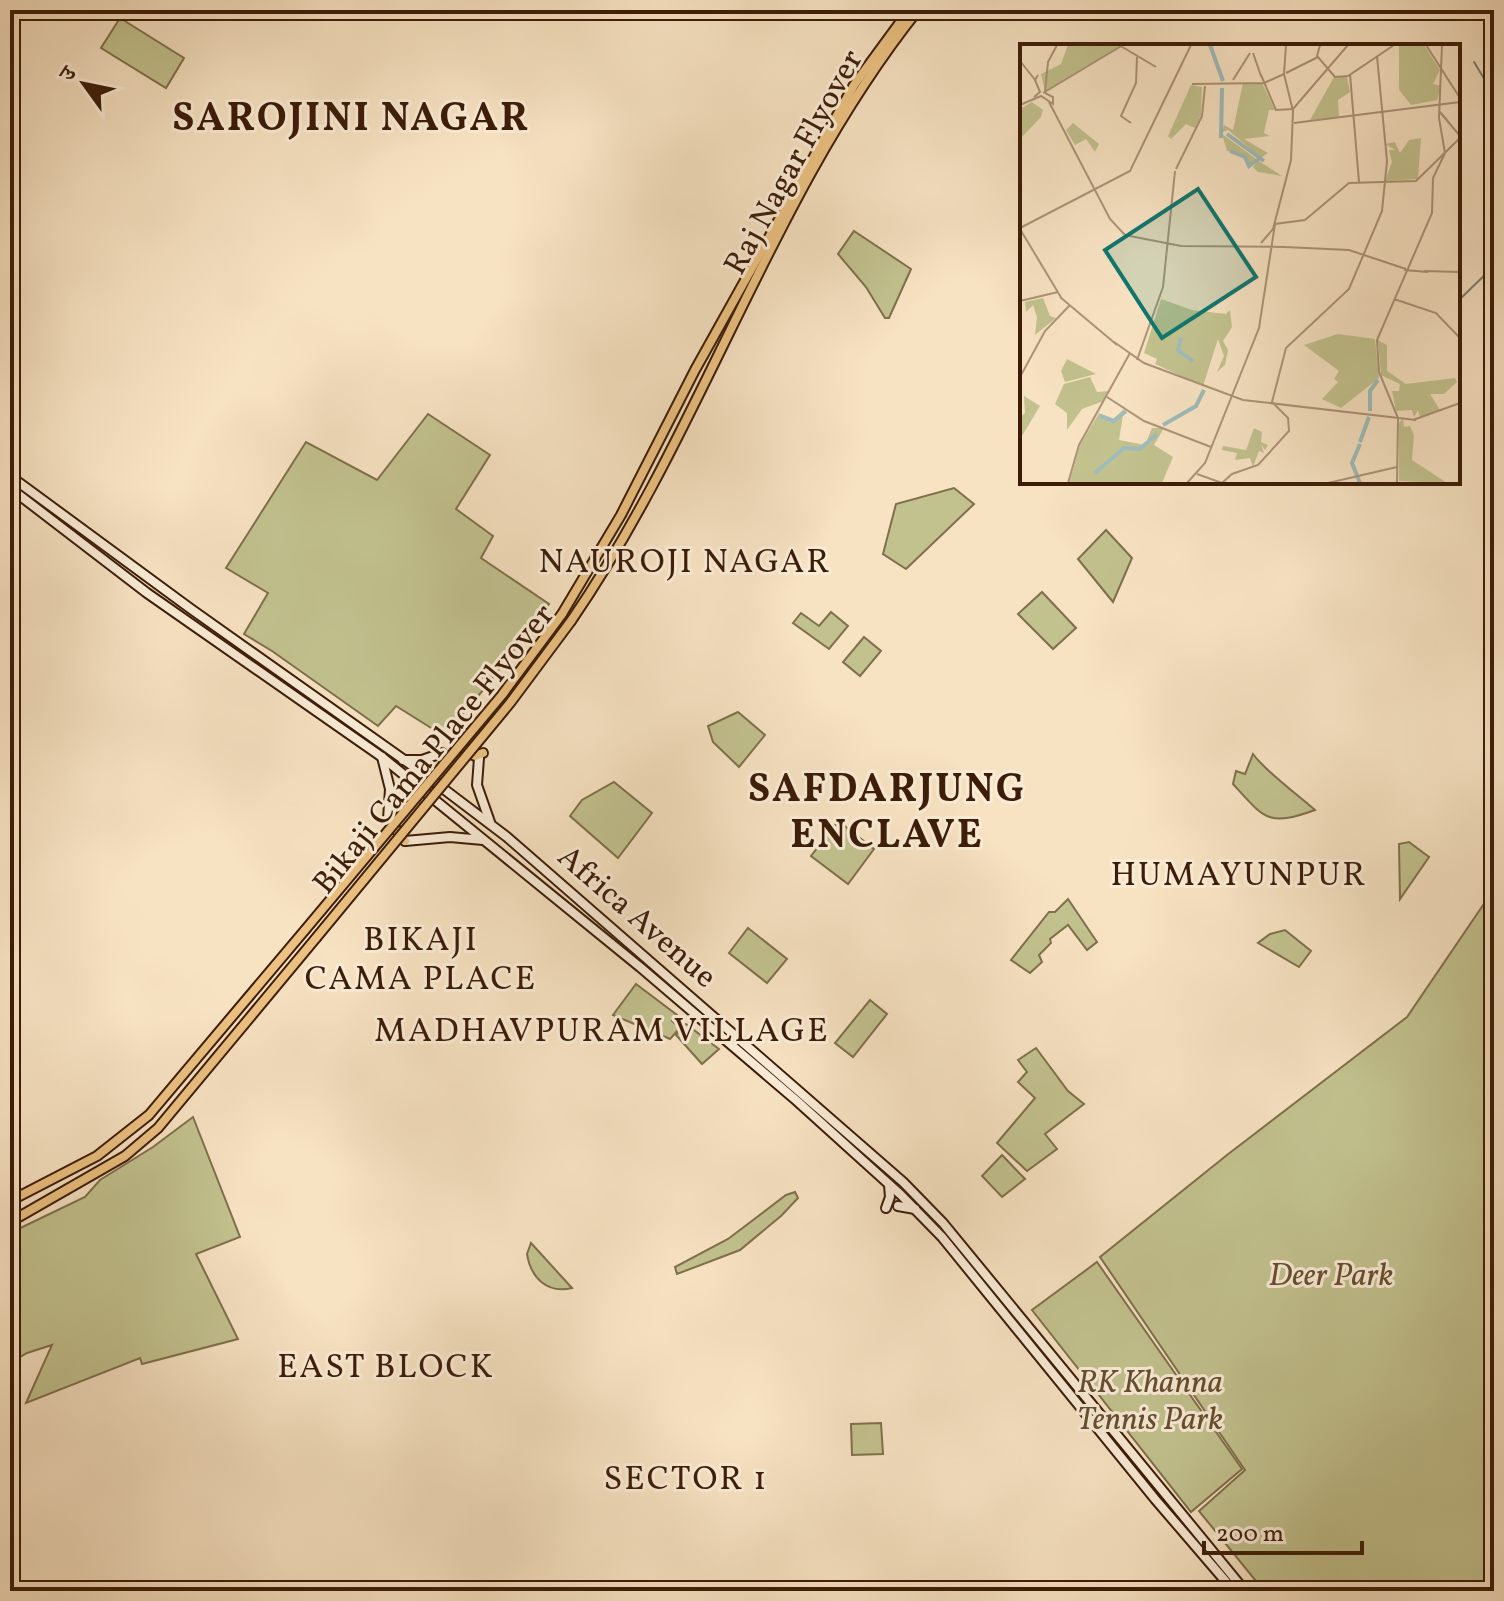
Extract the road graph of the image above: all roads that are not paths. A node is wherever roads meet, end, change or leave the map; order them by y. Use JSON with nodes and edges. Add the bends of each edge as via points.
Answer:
{"nodes":[{"id":1,"x":909,"y":10,"type":"edge"},
{"id":2,"x":918,"y":10,"type":"edge"},
{"id":3,"x":738,"y":304,"type":"junction"},
{"id":4,"x":10,"y":476,"type":"edge"},
{"id":5,"x":10,"y":488,"type":"edge"},
{"id":6,"x":635,"y":516,"type":"junction"},
{"id":7,"x":644,"y":521,"type":"dead end"},
{"id":8,"x":575,"y":593,"type":"joint"},
{"id":9,"x":461,"y":731,"type":"dead end"},
{"id":10,"x":442,"y":753,"type":"dead end"},
{"id":11,"x":382,"y":757,"type":"junction"},
{"id":12,"x":403,"y":760,"type":"junction"},
{"id":13,"x":491,"y":825,"type":"junction"},
{"id":14,"x":483,"y":840,"type":"junction"},
{"id":15,"x":889,"y":1185,"type":"junction"},
{"id":16,"x":10,"y":1201,"type":"edge"},
{"id":17,"x":898,"y":1206,"type":"dead end"},
{"id":18,"x":886,"y":1208,"type":"dead end"},
{"id":19,"x":916,"y":1210,"type":"junction"},
{"id":20,"x":10,"y":1222,"type":"edge"},
{"id":21,"x":1234,"y":1591,"type":"edge"},
{"id":22,"x":1245,"y":1591,"type":"edge"}],
"edges":[{"from":1,"to":3,"type":"main road","name":"Raj Nagar Flyover","via":[[854,85]]},
{"from":2,"to":3,"type":"main road","name":"Raj Nagar Flyover","via":[[856,96]]},
{"from":3,"to":6,"type":"main road","name":"Raj Nagar Flyover","via":[[723,347]]},
{"from":3,"to":8,"type":"main road","name":"Raj Nagar Flyover","via":[[695,370]]},
{"from":4,"to":12,"type":"main road","name":"Africa Avenue"},
{"from":5,"to":11,"type":"main road","via":[[147,593]]},
{"from":6,"to":7,"type":"main road"},
{"from":6,"to":20,"type":"main road","name":"Bikaji Cama Place Flyover","bridge":true,"via":[[604,573],[510,703],[158,1128],[125,1156]]},
{"from":8,"to":16,"type":"main road","name":"Bikaji Cama Place Flyover","bridge":true,"via":[[502,695],[149,1115],[97,1156]]},
{"from":9,"to":13,"type":"main road","via":[[458,741],[467,752],[481,755],[477,785]]},
{"from":10,"to":12,"type":"main road"},
{"from":11,"to":14,"type":"main road","name":"Africa Avenue"},
{"from":11,"to":14,"type":"main road","via":[[390,789],[388,819],[405,841]]},
{"from":12,"to":13,"type":"main road","name":"Africa Avenue"},
{"from":13,"to":22,"type":"main road","name":"Africa Avenue","via":[[923,1200]]},
{"from":14,"to":15,"type":"main road","name":"Africa Avenue","via":[[644,970]]},
{"from":15,"to":18,"type":"main road"},
{"from":15,"to":19,"type":"main road","name":"Africa Avenue"},
{"from":17,"to":19,"type":"main road"},
{"from":19,"to":21,"type":"main road","name":"Africa Avenue"}]}
